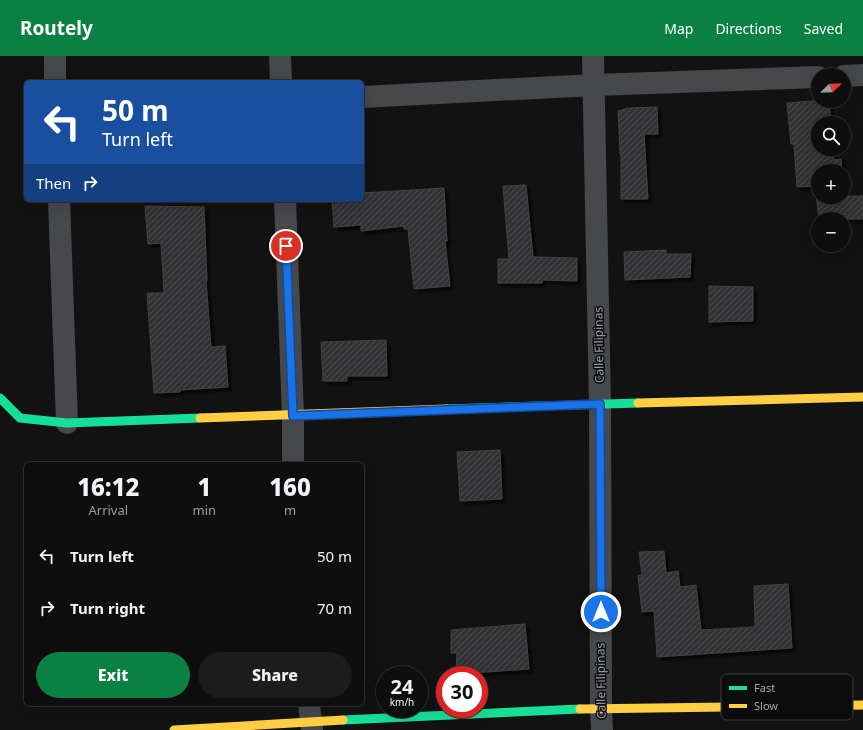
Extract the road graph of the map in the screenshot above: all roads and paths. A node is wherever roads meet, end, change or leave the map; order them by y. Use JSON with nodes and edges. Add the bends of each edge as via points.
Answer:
{"nodes":[{"id":1,"x":55,"y":56,"type":"edge"},
{"id":2,"x":280,"y":56,"type":"edge"},
{"id":3,"x":593,"y":56,"type":"edge"},
{"id":4,"x":863,"y":75,"type":"edge"},
{"id":5,"x":851,"y":76,"type":"edge"},
{"id":6,"x":811,"y":77,"type":"edge"},
{"id":7,"x":55,"y":80,"type":"edge"},
{"id":8,"x":280,"y":80,"type":"edge"},
{"id":9,"x":594,"y":85,"type":"junction"},
{"id":10,"x":364,"y":97,"type":"edge"},
{"id":11,"x":59,"y":202,"type":"edge"},
{"id":12,"x":285,"y":202,"type":"edge"},
{"id":13,"x":863,"y":397,"type":"edge"},
{"id":14,"x":0,"y":398,"type":"edge"},
{"id":15,"x":600,"y":404,"type":"junction"},
{"id":16,"x":293,"y":416,"type":"junction"},
{"id":17,"x":67,"y":423,"type":"junction"},
{"id":18,"x":293,"y":462,"type":"edge"},
{"id":19,"x":853,"y":705,"type":"edge"},
{"id":20,"x":863,"y":705,"type":"edge"},
{"id":21,"x":721,"y":707,"type":"edge"},
{"id":22,"x":601,"y":708,"type":"junction"},
{"id":23,"x":311,"y":718,"type":"edge"},
{"id":24,"x":174,"y":730,"type":"edge"},
{"id":25,"x":602,"y":730,"type":"edge"}],
"edges":[{"from":1,"to":7,"type":"street"},
{"from":2,"to":8,"type":"street"},
{"from":3,"to":9,"type":"street","name":"Calle Filipinas"},
{"from":4,"to":5,"type":"street"},
{"from":6,"to":9,"type":"street"},
{"from":9,"to":10,"type":"street"},
{"from":9,"to":15,"type":"street","name":"Calle Filipinas"},
{"from":11,"to":17,"type":"street"},
{"from":12,"to":16,"type":"street"},
{"from":13,"to":15,"type":"street"},
{"from":14,"to":17,"type":"street","via":[[20,418]]},
{"from":15,"to":16,"type":"street"},
{"from":15,"to":22,"type":"street","name":"Calle Filipinas"},
{"from":16,"to":17,"type":"street"},
{"from":16,"to":18,"type":"street"},
{"from":19,"to":20,"type":"street"},
{"from":21,"to":22,"type":"street"},
{"from":22,"to":23,"type":"street"},
{"from":22,"to":25,"type":"street","name":"Calle Filipinas"},
{"from":23,"to":24,"type":"street"}]}
